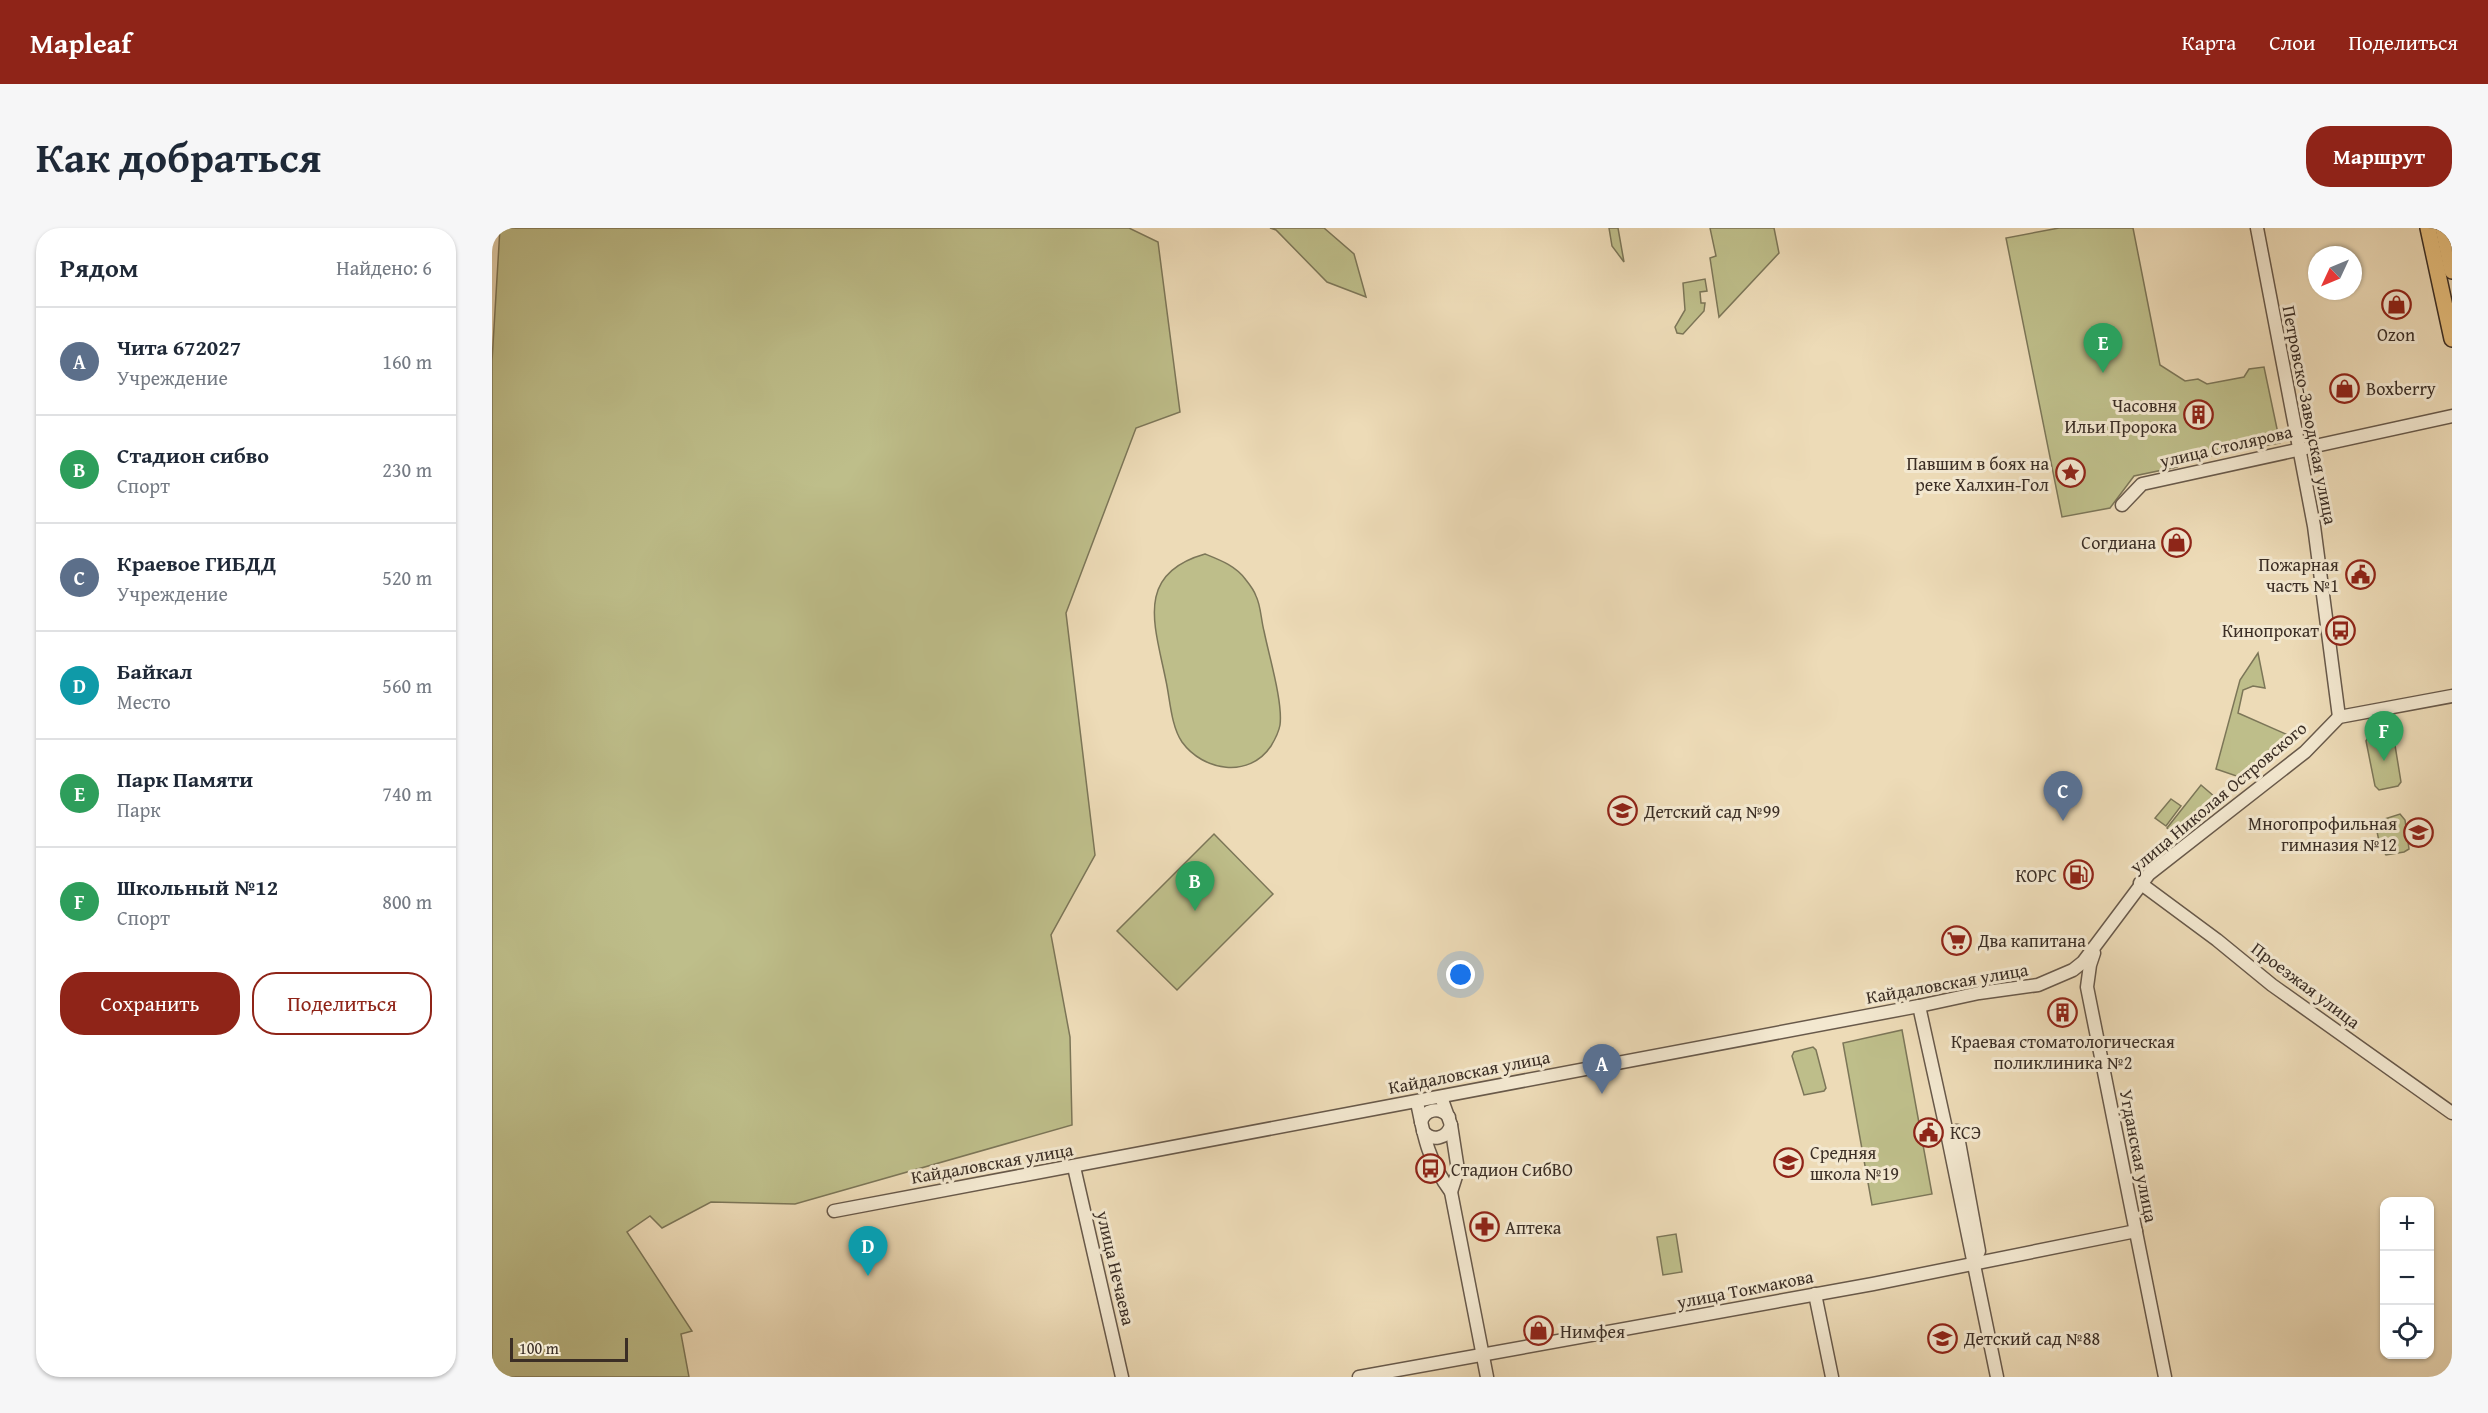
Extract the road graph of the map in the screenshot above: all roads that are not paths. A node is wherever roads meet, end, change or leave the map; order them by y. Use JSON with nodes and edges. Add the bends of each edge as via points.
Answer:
{"nodes":[{"id":1,"x":2257,"y":228,"type":"edge"},
{"id":2,"x":2428,"y":228,"type":"edge"},
{"id":3,"x":2443,"y":228,"type":"edge"},
{"id":4,"x":2452,"y":271,"type":"edge"},
{"id":5,"x":2452,"y":339,"type":"edge"},
{"id":6,"x":2452,"y":416,"type":"edge"},
{"id":7,"x":2300,"y":448,"type":"junction"},
{"id":8,"x":2122,"y":505,"type":"dead end"},
{"id":9,"x":2452,"y":696,"type":"edge"},
{"id":10,"x":2339,"y":717,"type":"junction"},
{"id":11,"x":2140,"y":883,"type":"junction"},
{"id":12,"x":2098,"y":943,"type":"junction"},
{"id":13,"x":1919,"y":1006,"type":"junction"},
{"id":14,"x":1441,"y":1097,"type":"junction"},
{"id":15,"x":1417,"y":1102,"type":"junction"},
{"id":16,"x":2452,"y":1113,"type":"edge"},
{"id":17,"x":1450,"y":1121,"type":"junction"},
{"id":18,"x":1422,"y":1127,"type":"junction"},
{"id":19,"x":1957,"y":1131,"type":"dead end"},
{"id":20,"x":1074,"y":1167,"type":"junction"},
{"id":21,"x":1451,"y":1192,"type":"junction"},
{"id":22,"x":834,"y":1211,"type":"dead end"},
{"id":23,"x":2136,"y":1231,"type":"junction"},
{"id":24,"x":1973,"y":1264,"type":"junction"},
{"id":25,"x":1815,"y":1294,"type":"junction"},
{"id":26,"x":1482,"y":1355,"type":"junction"},
{"id":27,"x":1122,"y":1377,"type":"edge"},
{"id":28,"x":1359,"y":1377,"type":"edge"},
{"id":29,"x":1487,"y":1377,"type":"edge"},
{"id":30,"x":1832,"y":1377,"type":"edge"},
{"id":31,"x":1996,"y":1377,"type":"edge"},
{"id":32,"x":2165,"y":1377,"type":"edge"}],
"edges":[{"from":1,"to":7,"type":"street","name":"Петровско-Заводская улица"},
{"from":2,"to":5,"type":"main road"},
{"from":3,"to":4,"type":"main road"},
{"from":6,"to":7,"type":"street","name":"улица Столярова"},
{"from":7,"to":8,"type":"street","name":"улица Столярова","via":[[2142,484]]},
{"from":7,"to":10,"type":"street","name":"Петровско-Заводская улица"},
{"from":9,"to":10,"type":"street"},
{"from":10,"to":11,"type":"street","name":"улица Николая Островского","via":[[2305,752]]},
{"from":11,"to":12,"type":"street","name":"улица Николая Островского"},
{"from":11,"to":16,"type":"street","name":"Проезжая улица","via":[[2272,985]]},
{"from":12,"to":13,"type":"street","name":"Кайдаловская улица","via":[[2084,962],[2038,985]]},
{"from":12,"to":23,"type":"street","name":"Угданская улица","via":[[2087,987]]},
{"from":13,"to":14,"type":"street","name":"Кайдаловская улица"},
{"from":13,"to":24,"type":"street"},
{"from":14,"to":15,"type":"street","name":"Кайдаловская улица"},
{"from":14,"to":17,"type":"street"},
{"from":15,"to":18,"type":"street"},
{"from":15,"to":20,"type":"street","name":"Кайдаловская улица"},
{"from":17,"to":18,"type":"street","via":[[1449,1130],[1442,1137],[1431,1137]]},
{"from":17,"to":18,"type":"street","via":[[1441,1111],[1430,1111],[1425,1113]]},
{"from":17,"to":21,"type":"street","via":[[1458,1170]]},
{"from":18,"to":21,"type":"street","via":[[1436,1171]]},
{"from":19,"to":24,"type":"street","via":[[1979,1251]]},
{"from":20,"to":22,"type":"street","name":"Кайдаловская улица"},
{"from":20,"to":27,"type":"street","name":"улица Нечаева"},
{"from":21,"to":26,"type":"street"},
{"from":23,"to":24,"type":"street","name":"улица Токмакова"},
{"from":23,"to":32,"type":"street","name":"Угданская улица"},
{"from":24,"to":25,"type":"street","name":"улица Токмакова"},
{"from":24,"to":31,"type":"street"},
{"from":25,"to":26,"type":"street","name":"улица Токмакова"},
{"from":25,"to":30,"type":"street"},
{"from":26,"to":28,"type":"street","name":"улица Токмакова"},
{"from":26,"to":29,"type":"street"}]}
